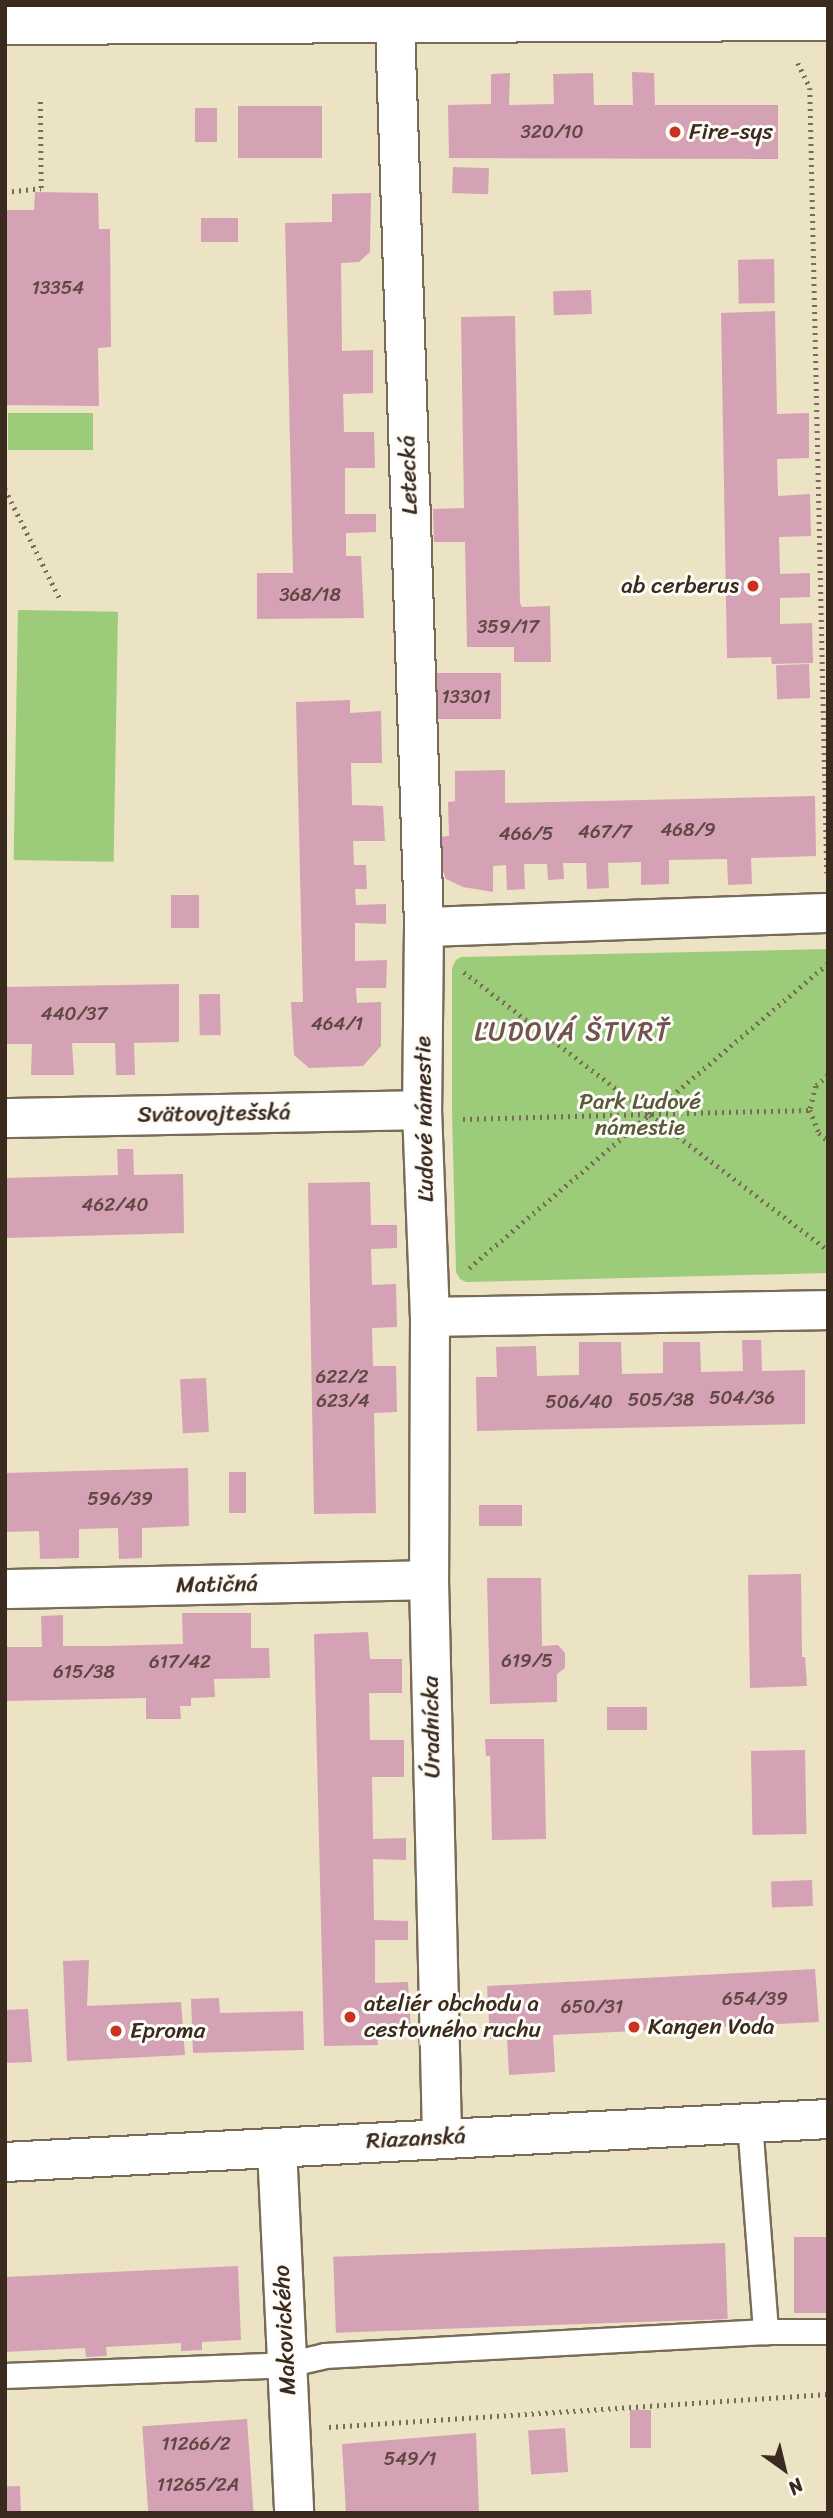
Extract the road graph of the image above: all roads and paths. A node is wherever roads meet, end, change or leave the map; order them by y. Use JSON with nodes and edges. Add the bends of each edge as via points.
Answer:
{"nodes":[{"id":1,"x":828,"y":21,"type":"edge"},
{"id":2,"x":395,"y":23,"type":"junction"},
{"id":3,"x":5,"y":26,"type":"edge"},
{"id":4,"x":798,"y":62,"type":"dead end"},
{"id":5,"x":40,"y":99,"type":"dead end"},
{"id":6,"x":5,"y":192,"type":"edge"},
{"id":7,"x":6,"y":492,"type":"edge"},
{"id":8,"x":61,"y":601,"type":"dead end"},
{"id":9,"x":828,"y":875,"type":"edge"},
{"id":10,"x":828,"y":912,"type":"edge"},
{"id":11,"x":425,"y":928,"type":"junction"},
{"id":12,"x":453,"y":964,"type":"dead end"},
{"id":13,"x":828,"y":964,"type":"edge"},
{"id":14,"x":828,"y":1075,"type":"edge"},
{"id":15,"x":422,"y":1110,"type":"junction"},
{"id":16,"x":810,"y":1110,"type":"junction"},
{"id":17,"x":650,"y":1115,"type":"junction"},
{"id":18,"x":5,"y":1118,"type":"edge"},
{"id":19,"x":828,"y":1141,"type":"edge"},
{"id":20,"x":828,"y":1250,"type":"edge"},
{"id":21,"x":460,"y":1276,"type":"dead end"},
{"id":22,"x":828,"y":1310,"type":"edge"},
{"id":23,"x":430,"y":1317,"type":"junction"},
{"id":24,"x":429,"y":1580,"type":"junction"},
{"id":25,"x":5,"y":1589,"type":"edge"},
{"id":26,"x":828,"y":2119,"type":"edge"},
{"id":27,"x":750,"y":2123,"type":"junction"},
{"id":28,"x":442,"y":2137,"type":"junction"},
{"id":29,"x":277,"y":2148,"type":"junction"},
{"id":30,"x":5,"y":2162,"type":"edge"},
{"id":31,"x":766,"y":2332,"type":"junction"},
{"id":32,"x":828,"y":2332,"type":"edge"},
{"id":33,"x":287,"y":2365,"type":"junction"},
{"id":34,"x":5,"y":2376,"type":"edge"},
{"id":35,"x":828,"y":2394,"type":"edge"},
{"id":36,"x":290,"y":2429,"type":"junction"},
{"id":37,"x":294,"y":2513,"type":"edge"}],
"edges":[{"from":1,"to":2,"type":"street"},
{"from":2,"to":3,"type":"street"},
{"from":2,"to":11,"type":"street","name":"Letecká"},
{"from":4,"to":9,"type":"path","via":[[810,88],[824,855]]},
{"from":5,"to":6,"type":"path","via":[[41,188]]},
{"from":7,"to":8,"type":"path"},
{"from":10,"to":11,"type":"street"},
{"from":11,"to":15,"type":"street","name":"Ľudové námestie"},
{"from":12,"to":17,"type":"path"},
{"from":13,"to":17,"type":"path"},
{"from":14,"to":16,"type":"path","via":[[816,1086]]},
{"from":15,"to":17,"type":"path","via":[[445,1120]]},
{"from":15,"to":18,"type":"street","name":"Svätovojtešská"},
{"from":15,"to":23,"type":"street","name":"Ľudové námestie"},
{"from":16,"to":17,"type":"path"},
{"from":16,"to":19,"type":"path","via":[[819,1133]]},
{"from":17,"to":20,"type":"path"},
{"from":17,"to":21,"type":"path"},
{"from":22,"to":23,"type":"street"},
{"from":23,"to":24,"type":"street","name":"Úradnícka"},
{"from":24,"to":25,"type":"street","name":"Matičná"},
{"from":24,"to":28,"type":"street","name":"Úradnícka"},
{"from":26,"to":27,"type":"street","name":"Riazanská"},
{"from":27,"to":28,"type":"street","name":"Riazanská"},
{"from":27,"to":31,"type":"lane"},
{"from":28,"to":29,"type":"street","name":"Riazanská"},
{"from":29,"to":30,"type":"street","name":"Riazanská"},
{"from":29,"to":33,"type":"street","name":"Makovického"},
{"from":31,"to":32,"type":"lane"},
{"from":31,"to":33,"type":"lane","via":[[325,2356]]},
{"from":33,"to":34,"type":"lane"},
{"from":33,"to":36,"type":"street","name":"Makovického"},
{"from":35,"to":36,"type":"path"},
{"from":36,"to":37,"type":"street","name":"Makovického"}]}
